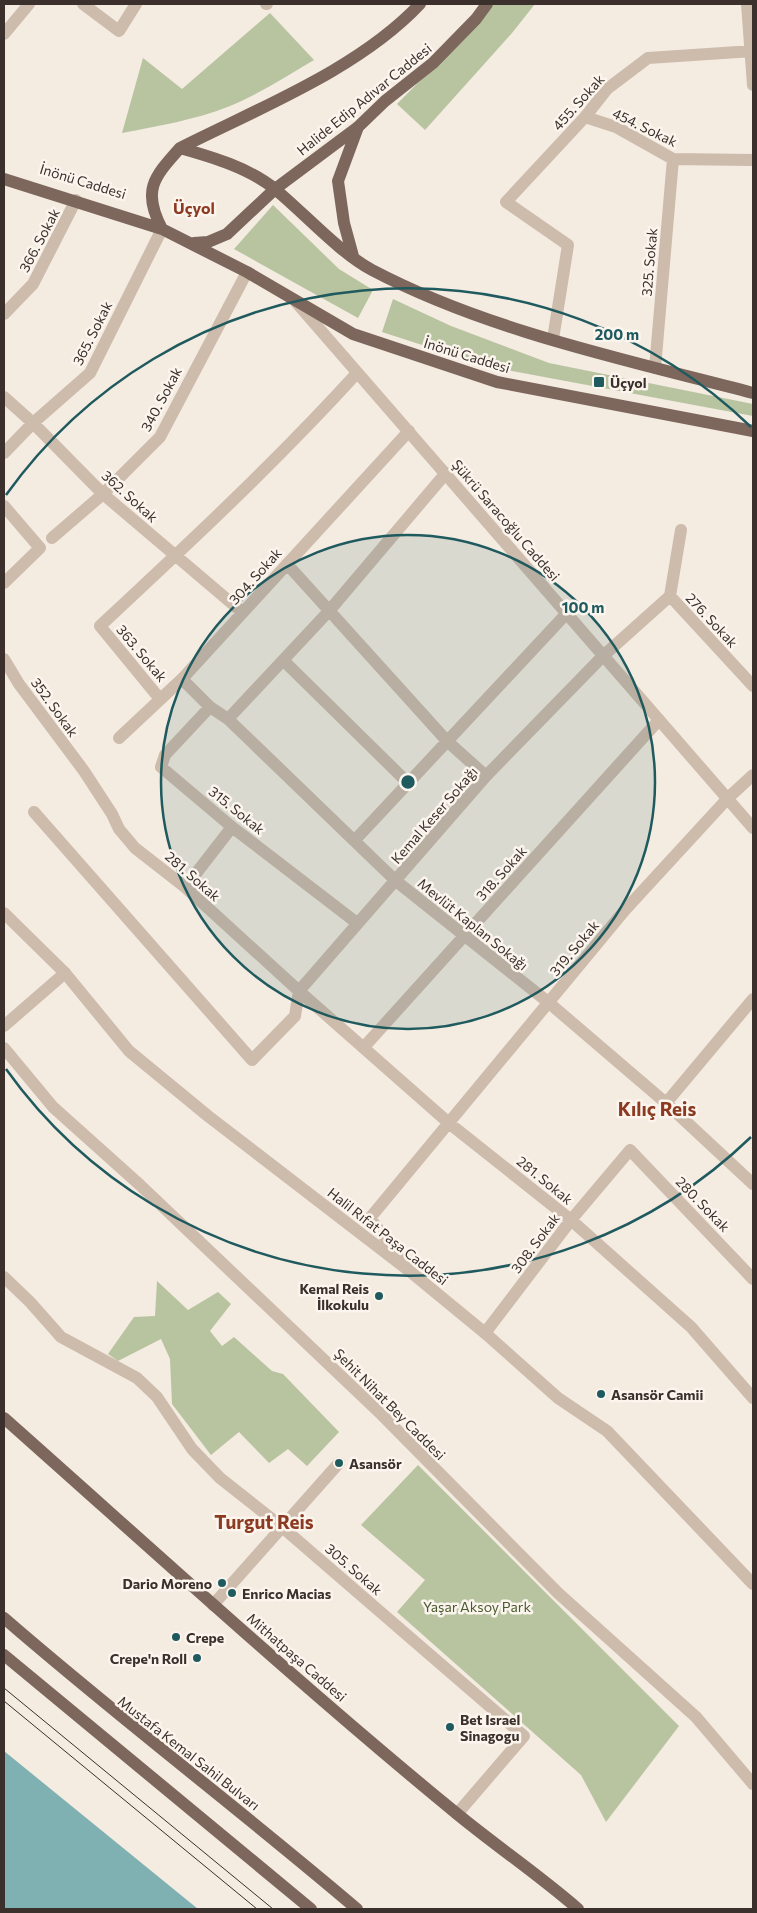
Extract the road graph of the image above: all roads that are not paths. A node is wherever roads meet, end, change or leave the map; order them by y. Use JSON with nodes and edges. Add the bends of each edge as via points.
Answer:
{"nodes":[{"id":1,"x":29,"y":4,"type":"edge"},
{"id":2,"x":83,"y":4,"type":"edge"},
{"id":3,"x":136,"y":4,"type":"edge"},
{"id":4,"x":420,"y":4,"type":"edge"},
{"id":5,"x":487,"y":4,"type":"edge"},
{"id":6,"x":747,"y":4,"type":"edge"},
{"id":7,"x":4,"y":34,"type":"edge"},
{"id":8,"x":752,"y":50,"type":"edge"},
{"id":9,"x":753,"y":85,"type":"edge"},
{"id":10,"x":585,"y":117,"type":"junction"},
{"id":11,"x":358,"y":127,"type":"junction"},
{"id":12,"x":180,"y":148,"type":"junction"},
{"id":13,"x":673,"y":159,"type":"junction"},
{"id":14,"x":753,"y":160,"type":"edge"},
{"id":15,"x":4,"y":172,"type":"edge"},
{"id":16,"x":4,"y":179,"type":"edge"},
{"id":17,"x":275,"y":189,"type":"junction"},
{"id":18,"x":76,"y":200,"type":"junction"},
{"id":19,"x":153,"y":212,"type":"junction"},
{"id":20,"x":162,"y":229,"type":"junction"},
{"id":21,"x":194,"y":243,"type":"junction"},
{"id":22,"x":353,"y":256,"type":"junction"},
{"id":23,"x":247,"y":272,"type":"junction"},
{"id":24,"x":294,"y":300,"type":"junction"},
{"id":25,"x":4,"y":314,"type":"edge"},
{"id":26,"x":553,"y":339,"type":"junction"},
{"id":27,"x":655,"y":368,"type":"junction"},
{"id":28,"x":357,"y":372,"type":"junction"},
{"id":29,"x":753,"y":392,"type":"edge"},
{"id":30,"x":4,"y":397,"type":"edge"},
{"id":31,"x":33,"y":423,"type":"junction"},
{"id":32,"x":409,"y":430,"type":"junction"},
{"id":33,"x":753,"y":431,"type":"edge"},
{"id":34,"x":4,"y":453,"type":"edge"},
{"id":35,"x":446,"y":473,"type":"junction"},
{"id":36,"x":103,"y":494,"type":"junction"},
{"id":37,"x":4,"y":506,"type":"edge"},
{"id":38,"x":681,"y":530,"type":"dead end"},
{"id":39,"x":52,"y":538,"type":"dead end"},
{"id":40,"x":176,"y":556,"type":"junction"},
{"id":41,"x":287,"y":564,"type":"junction"},
{"id":42,"x":4,"y":583,"type":"edge"},
{"id":43,"x":670,"y":596,"type":"junction"},
{"id":44,"x":329,"y":611,"type":"junction"},
{"id":45,"x":242,"y":612,"type":"junction"},
{"id":46,"x":567,"y":613,"type":"junction"},
{"id":47,"x":603,"y":656,"type":"junction"},
{"id":48,"x":4,"y":659,"type":"edge"},
{"id":49,"x":284,"y":661,"type":"junction"},
{"id":50,"x":182,"y":679,"type":"junction"},
{"id":51,"x":753,"y":686,"type":"edge"},
{"id":52,"x":160,"y":699,"type":"junction"},
{"id":53,"x":210,"y":707,"type":"junction"},
{"id":54,"x":228,"y":719,"type":"junction"},
{"id":55,"x":659,"y":720,"type":"junction"},
{"id":56,"x":119,"y":738,"type":"dead end"},
{"id":57,"x":446,"y":741,"type":"junction"},
{"id":58,"x":84,"y":771,"type":"joint"},
{"id":59,"x":753,"y":775,"type":"edge"},
{"id":60,"x":486,"y":776,"type":"junction"},
{"id":61,"x":409,"y":784,"type":"junction"},
{"id":62,"x":728,"y":798,"type":"junction"},
{"id":63,"x":34,"y":812,"type":"dead end"},
{"id":64,"x":232,"y":827,"type":"junction"},
{"id":65,"x":753,"y":828,"type":"edge"},
{"id":66,"x":355,"y":840,"type":"junction"},
{"id":67,"x":194,"y":876,"type":"dead end"},
{"id":68,"x":396,"y":882,"type":"junction"},
{"id":69,"x":4,"y":912,"type":"edge"},
{"id":70,"x":357,"y":923,"type":"junction"},
{"id":71,"x":463,"y":937,"type":"junction"},
{"id":72,"x":65,"y":973,"type":"junction"},
{"id":73,"x":303,"y":995,"type":"junction"},
{"id":74,"x":753,"y":999,"type":"edge"},
{"id":75,"x":548,"y":1002,"type":"junction"},
{"id":76,"x":4,"y":1026,"type":"edge"},
{"id":77,"x":364,"y":1047,"type":"junction"},
{"id":78,"x":4,"y":1048,"type":"edge"},
{"id":79,"x":666,"y":1104,"type":"junction"},
{"id":80,"x":450,"y":1124,"type":"junction"},
{"id":81,"x":630,"y":1150,"type":"joint"},
{"id":82,"x":752,"y":1181,"type":"edge"},
{"id":83,"x":571,"y":1220,"type":"junction"},
{"id":84,"x":412,"y":1273,"type":"junction"},
{"id":85,"x":4,"y":1277,"type":"edge"},
{"id":86,"x":753,"y":1279,"type":"edge"},
{"id":87,"x":485,"y":1333,"type":"junction"},
{"id":88,"x":753,"y":1398,"type":"edge"},
{"id":89,"x":4,"y":1418,"type":"edge"},
{"id":90,"x":339,"y":1463,"type":"dead end"},
{"id":91,"x":282,"y":1527,"type":"junction"},
{"id":92,"x":753,"y":1584,"type":"edge"},
{"id":93,"x":213,"y":1605,"type":"junction"},
{"id":94,"x":4,"y":1618,"type":"edge"},
{"id":95,"x":4,"y":1655,"type":"edge"},
{"id":96,"x":753,"y":1784,"type":"edge"},
{"id":97,"x":456,"y":1814,"type":"junction"},
{"id":98,"x":310,"y":1909,"type":"edge"},
{"id":99,"x":357,"y":1909,"type":"edge"},
{"id":100,"x":578,"y":1909,"type":"edge"}],
"edges":[{"from":1,"to":7,"type":"street"},
{"from":2,"to":3,"type":"street","via":[[119,31]]},
{"from":4,"to":12,"type":"main road","via":[[376,44],[327,74]]},
{"from":5,"to":11,"type":"main road","name":"Halide Edip Adıvar Caddesi","via":[[433,63]]},
{"from":6,"to":8,"type":"street"},
{"from":8,"to":9,"type":"street"},
{"from":8,"to":10,"type":"street","name":"455. Sokak","via":[[648,58],[607,89]]},
{"from":10,"to":13,"type":"street","name":"454. Sokak","via":[[616,127]]},
{"from":10,"to":26,"type":"street","name":"455. Sokak","via":[[506,202],[568,245]]},
{"from":11,"to":17,"type":"main road","name":"Halide Edip Adıvar Caddesi"},
{"from":11,"to":22,"type":"main road","via":[[338,181]]},
{"from":12,"to":17,"type":"main road","via":[[231,165]]},
{"from":12,"to":19,"type":"main road","via":[[154,181],[150,196]]},
{"from":13,"to":14,"type":"street","name":"454. Sokak"},
{"from":13,"to":27,"type":"street","name":"325. Sokak"},
{"from":15,"to":19,"type":"main road","name":"İnönü Caddesi","via":[[142,216]]},
{"from":16,"to":18,"type":"main road","name":"İnönü Caddesi"},
{"from":17,"to":21,"type":"main road","name":"Halide Edip Adıvar Caddesi","via":[[226,234],[208,242]]},
{"from":17,"to":22,"type":"main road"},
{"from":18,"to":20,"type":"main road","name":"İnönü Caddesi"},
{"from":18,"to":25,"type":"street","name":"366. Sokak","via":[[34,284]]},
{"from":19,"to":20,"type":"main road"},
{"from":20,"to":21,"type":"main road","name":"İnönü Caddesi"},
{"from":20,"to":31,"type":"street","name":"365. Sokak","via":[[90,373]]},
{"from":21,"to":23,"type":"main road","name":"İnönü Caddesi"},
{"from":22,"to":26,"type":"main road","via":[[370,269],[440,303]]},
{"from":23,"to":24,"type":"main road","name":"İnönü Caddesi"},
{"from":23,"to":36,"type":"street","name":"340. Sokak","via":[[160,437]]},
{"from":24,"to":28,"type":"street","name":"Şükrü Saracoğlu Caddesi"},
{"from":24,"to":33,"type":"main road","name":"İnönü Caddesi","via":[[353,334],[497,382]]},
{"from":26,"to":27,"type":"main road"},
{"from":27,"to":29,"type":"main road"},
{"from":28,"to":32,"type":"street","name":"Şükrü Saracoğlu Caddesi"},
{"from":28,"to":40,"type":"street","via":[[309,425]]},
{"from":30,"to":31,"type":"street","name":"362. Sokak"},
{"from":31,"to":34,"type":"street","name":"365. Sokak"},
{"from":31,"to":36,"type":"street","name":"362. Sokak"},
{"from":32,"to":35,"type":"street","name":"Şükrü Saracoğlu Caddesi"},
{"from":32,"to":41,"type":"street","name":"304. Sokak"},
{"from":35,"to":44,"type":"street"},
{"from":35,"to":46,"type":"street","name":"Şükrü Saracoğlu Caddesi"},
{"from":36,"to":39,"type":"street","name":"340. Sokak"},
{"from":36,"to":40,"type":"street","name":"362. Sokak"},
{"from":37,"to":42,"type":"street","via":[[40,548]]},
{"from":38,"to":43,"type":"street"},
{"from":40,"to":45,"type":"street","name":"362. Sokak"},
{"from":40,"to":52,"type":"street","name":"363. Sokak","via":[[100,626]]},
{"from":41,"to":44,"type":"street"},
{"from":41,"to":45,"type":"street","name":"304. Sokak"},
{"from":43,"to":47,"type":"street","name":"276. Sokak"},
{"from":43,"to":51,"type":"street","name":"276. Sokak"},
{"from":44,"to":49,"type":"street"},
{"from":44,"to":57,"type":"street"},
{"from":45,"to":50,"type":"street","name":"304. Sokak"},
{"from":46,"to":47,"type":"street","name":"Şükrü Saracoğlu Caddesi"},
{"from":46,"to":57,"type":"street"},
{"from":47,"to":55,"type":"street","name":"Şükrü Saracoğlu Caddesi"},
{"from":47,"to":60,"type":"street","name":"Kemal Keser Sokağı"},
{"from":48,"to":58,"type":"street","name":"352. Sokak"},
{"from":49,"to":54,"type":"street"},
{"from":49,"to":61,"type":"street"},
{"from":50,"to":52,"type":"street","name":"304. Sokak"},
{"from":50,"to":53,"type":"street","name":"Mevlüt Kaplan Sokağı"},
{"from":52,"to":56,"type":"street","name":"304. Sokak"},
{"from":53,"to":54,"type":"street","name":"Mevlüt Kaplan Sokağı"},
{"from":53,"to":64,"type":"street","name":"315. Sokak","via":[[165,755],[162,767]]},
{"from":54,"to":66,"type":"street","name":"Mevlüt Kaplan Sokağı"},
{"from":55,"to":62,"type":"street","name":"Şükrü Saracoğlu Caddesi"},
{"from":55,"to":71,"type":"street","name":"318. Sokak"},
{"from":57,"to":60,"type":"street"},
{"from":57,"to":61,"type":"street"},
{"from":58,"to":73,"type":"street","name":"281. Sokak","via":[[134,848],[186,887]]},
{"from":59,"to":62,"type":"street","name":"319. Sokak"},
{"from":60,"to":68,"type":"street","name":"Kemal Keser Sokağı"},
{"from":61,"to":66,"type":"street"},
{"from":62,"to":65,"type":"street","name":"Şükrü Saracoğlu Caddesi"},
{"from":62,"to":75,"type":"street","name":"319. Sokak","via":[[625,910]]},
{"from":63,"to":73,"type":"street","via":[[252,1060],[295,1016]]},
{"from":64,"to":67,"type":"street"},
{"from":64,"to":70,"type":"street","name":"315. Sokak"},
{"from":66,"to":68,"type":"street","name":"Mevlüt Kaplan Sokağı"},
{"from":68,"to":70,"type":"street","name":"Kemal Keser Sokağı"},
{"from":68,"to":71,"type":"street","name":"Mevlüt Kaplan Sokağı"},
{"from":69,"to":72,"type":"street","name":"Halil Rıfat Paşa Caddesi"},
{"from":70,"to":73,"type":"street","name":"Kemal Keser Sokağı"},
{"from":71,"to":75,"type":"street","name":"Mevlüt Kaplan Sokağı"},
{"from":71,"to":77,"type":"street","name":"318. Sokak"},
{"from":72,"to":76,"type":"street"},
{"from":72,"to":84,"type":"street","name":"Halil Rıfat Paşa Caddesi","via":[[129,1051]]},
{"from":73,"to":77,"type":"street","name":"281. Sokak"},
{"from":74,"to":79,"type":"street"},
{"from":75,"to":79,"type":"street","name":"Mevlüt Kaplan Sokağı"},
{"from":75,"to":80,"type":"street","name":"319. Sokak"},
{"from":77,"to":80,"type":"street","name":"281. Sokak"},
{"from":78,"to":96,"type":"street","name":"Şehit Nihat Bey Caddesi","via":[[52,1107],[140,1185],[382,1415],[558,1593],[696,1717]]},
{"from":79,"to":82,"type":"street","name":"Mevlüt Kaplan Sokağı"},
{"from":80,"to":83,"type":"street","name":"281. Sokak"},
{"from":80,"to":84,"type":"street","name":"319. Sokak","via":[[370,1218]]},
{"from":81,"to":83,"type":"street","name":"308. Sokak"},
{"from":81,"to":86,"type":"street","name":"280. Sokak"},
{"from":83,"to":87,"type":"street","name":"308. Sokak"},
{"from":83,"to":88,"type":"street","name":"281. Sokak","via":[[690,1327]]},
{"from":84,"to":87,"type":"street","name":"Halil Rıfat Paşa Caddesi"},
{"from":85,"to":91,"type":"street","name":"305. Sokak","via":[[61,1337],[137,1378],[157,1397],[192,1449],[220,1478]]},
{"from":87,"to":92,"type":"street","name":"Halil Rıfat Paşa Caddesi","via":[[558,1398],[607,1431]]},
{"from":89,"to":93,"type":"main road","name":"Mithatpaşa Caddesi"},
{"from":90,"to":91,"type":"street"},
{"from":91,"to":93,"type":"street"},
{"from":91,"to":97,"type":"street","name":"305. Sokak","via":[[524,1736]]},
{"from":93,"to":97,"type":"main road","name":"Mithatpaşa Caddesi"},
{"from":94,"to":99,"type":"main road","name":"Mustafa Kemal Sahil Bulvarı","via":[[89,1692]]},
{"from":95,"to":98,"type":"main road"},
{"from":97,"to":100,"type":"main road","name":"Mithatpaşa Caddesi"}]}
